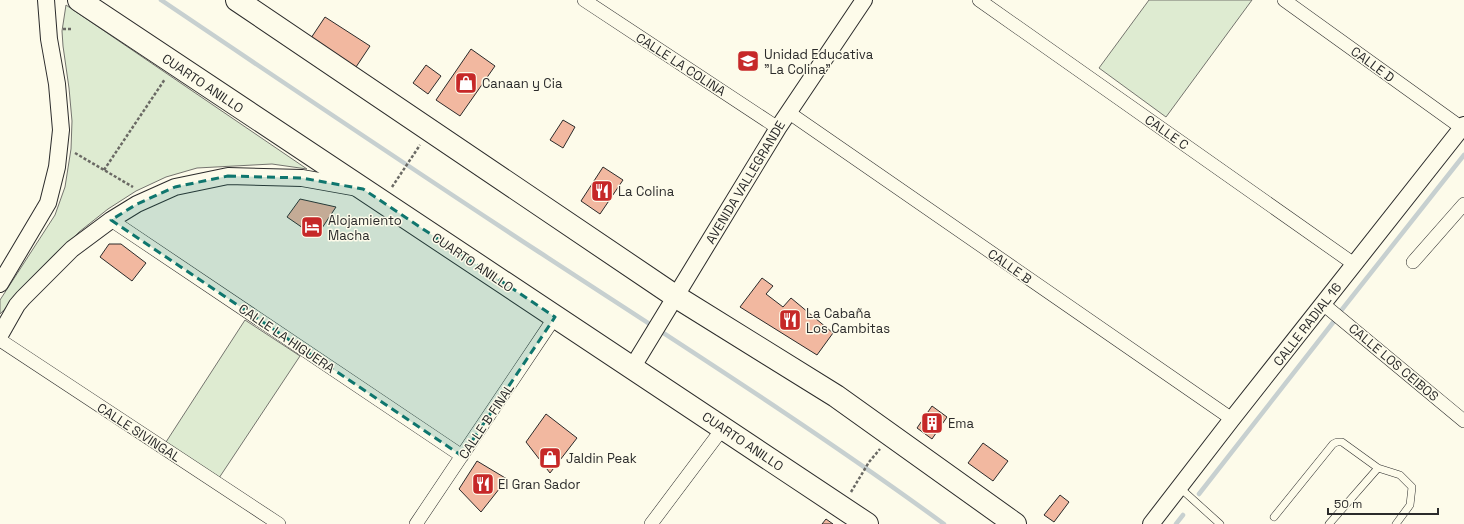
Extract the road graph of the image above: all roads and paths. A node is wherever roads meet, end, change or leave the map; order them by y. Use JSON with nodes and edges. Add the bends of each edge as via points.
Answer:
{"nodes":[{"id":1,"x":46,"y":0,"type":"edge"},
{"id":2,"x":79,"y":0,"type":"edge"},
{"id":3,"x":237,"y":0,"type":"edge"},
{"id":4,"x":584,"y":0,"type":"edge"},
{"id":5,"x":864,"y":0,"type":"edge"},
{"id":6,"x":979,"y":0,"type":"edge"},
{"id":7,"x":1284,"y":0,"type":"edge"},
{"id":8,"x":166,"y":79,"type":"dead end"},
{"id":9,"x":788,"y":112,"type":"junction"},
{"id":10,"x":1463,"y":127,"type":"edge"},
{"id":11,"x":778,"y":128,"type":"junction"},
{"id":12,"x":75,"y":153,"type":"dead end"},
{"id":13,"x":410,"y":160,"type":"dead end"},
{"id":14,"x":104,"y":170,"type":"junction"},
{"id":15,"x":398,"y":178,"type":"dead end"},
{"id":16,"x":133,"y":188,"type":"dead end"},
{"id":17,"x":363,"y":189,"type":"junction"},
{"id":18,"x":1464,"y":204,"type":"edge"},
{"id":19,"x":111,"y":220,"type":"junction"},
{"id":20,"x":1412,"y":262,"type":"dead end"},
{"id":21,"x":1354,"y":264,"type":"junction"},
{"id":22,"x":0,"y":284,"type":"edge"},
{"id":23,"x":675,"y":296,"type":"junction"},
{"id":24,"x":1323,"y":304,"type":"junction"},
{"id":25,"x":555,"y":317,"type":"junction"},
{"id":26,"x":0,"y":335,"type":"edge"},
{"id":27,"x":0,"y":340,"type":"edge"},
{"id":28,"x":632,"y":368,"type":"junction"},
{"id":29,"x":1232,"y":419,"type":"junction"},
{"id":30,"x":1464,"y":421,"type":"edge"},
{"id":31,"x":723,"y":428,"type":"junction"},
{"id":32,"x":875,"y":455,"type":"dead end"},
{"id":33,"x":462,"y":456,"type":"junction"},
{"id":34,"x":1378,"y":468,"type":"junction"},
{"id":35,"x":1179,"y":487,"type":"junction"},
{"id":36,"x":853,"y":488,"type":"dead end"},
{"id":37,"x":1274,"y":517,"type":"dead end"},
{"id":38,"x":278,"y":524,"type":"edge"},
{"id":39,"x":416,"y":524,"type":"edge"},
{"id":40,"x":651,"y":524,"type":"edge"},
{"id":41,"x":867,"y":524,"type":"edge"},
{"id":42,"x":1015,"y":524,"type":"edge"},
{"id":43,"x":1151,"y":524,"type":"edge"},
{"id":44,"x":1220,"y":524,"type":"edge"},
{"id":45,"x":1329,"y":524,"type":"edge"},
{"id":46,"x":1396,"y":524,"type":"edge"}],
"edges":[{"from":1,"to":22,"type":"street","via":[[61,130],[57,167],[48,203]]},
{"from":2,"to":17,"type":"highway","name":"CUARTO ANILLO"},
{"from":3,"to":23,"type":"highway"},
{"from":4,"to":11,"type":"street","name":"CALLE LA COLINA"},
{"from":5,"to":9,"type":"street","name":"AVENIDA VALLEGRANDE"},
{"from":6,"to":21,"type":"street","name":"CALLE C"},
{"from":7,"to":10,"type":"street","name":"CALLE D"},
{"from":8,"to":14,"type":"path"},
{"from":9,"to":11,"type":"street","name":"AVENIDA VALLEGRANDE"},
{"from":9,"to":29,"type":"street","name":"CALLE B"},
{"from":10,"to":21,"type":"street","name":"CALLE RADIAL 16"},
{"from":11,"to":23,"type":"street","name":"AVENIDA VALLEGRANDE"},
{"from":12,"to":14,"type":"path"},
{"from":13,"to":15,"type":"path"},
{"from":14,"to":16,"type":"path"},
{"from":17,"to":19,"type":"street","via":[[302,178],[228,176],[175,187],[137,204]]},
{"from":17,"to":25,"type":"highway","name":"CUARTO ANILLO"},
{"from":18,"to":20,"type":"street"},
{"from":19,"to":26,"type":"street","via":[[72,249],[23,298]]},
{"from":19,"to":33,"type":"street","name":"CALLE LA HIGUERA"},
{"from":21,"to":24,"type":"street","name":"CALLE RADIAL 16"},
{"from":23,"to":28,"type":"street","name":"AVENIDA VALLEGRANDE"},
{"from":23,"to":42,"type":"highway","via":[[836,396]]},
{"from":24,"to":29,"type":"street","name":"CALLE RADIAL 16"},
{"from":24,"to":30,"type":"street","name":"CALLE LOS CEIBOS"},
{"from":25,"to":28,"type":"highway","name":"CUARTO ANILLO"},
{"from":25,"to":33,"type":"street","name":"CALLE B FINAL"},
{"from":27,"to":38,"type":"street","name":"CALLE SIVINGAL"},
{"from":28,"to":31,"type":"highway","name":"CUARTO ANILLO"},
{"from":29,"to":35,"type":"street","name":"CALLE RADIAL 16"},
{"from":31,"to":40,"type":"street"},
{"from":31,"to":41,"type":"highway","name":"CUARTO ANILLO"},
{"from":32,"to":36,"type":"path"},
{"from":33,"to":39,"type":"street","name":"CALLE B FINAL"},
{"from":34,"to":37,"type":"lane","via":[[1342,442],[1337,442]]},
{"from":34,"to":45,"type":"lane"},
{"from":34,"to":46,"type":"lane","via":[[1400,475],[1412,488],[1410,506]]},
{"from":35,"to":43,"type":"street","name":"CALLE RADIAL 16"},
{"from":35,"to":44,"type":"lane"}]}
